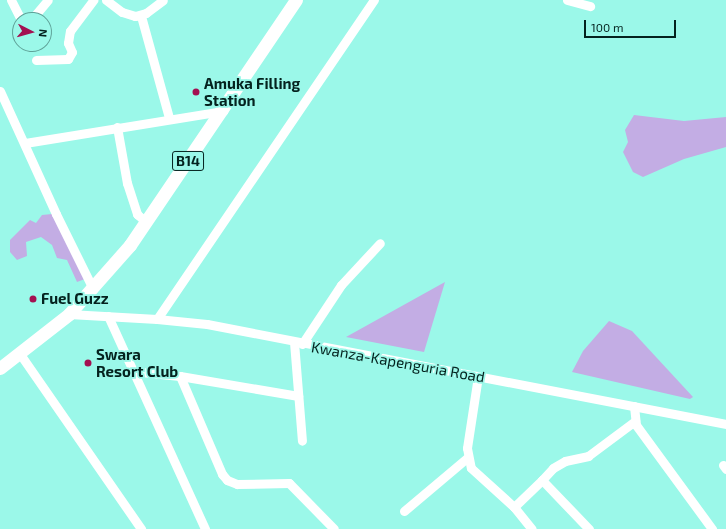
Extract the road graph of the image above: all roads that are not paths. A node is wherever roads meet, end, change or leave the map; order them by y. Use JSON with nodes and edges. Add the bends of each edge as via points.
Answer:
{"nodes":[{"id":1,"x":11,"y":0,"type":"edge"},
{"id":2,"x":48,"y":0,"type":"edge"},
{"id":3,"x":93,"y":0,"type":"edge"},
{"id":4,"x":106,"y":0,"type":"edge"},
{"id":5,"x":163,"y":0,"type":"edge"},
{"id":6,"x":296,"y":0,"type":"edge"},
{"id":7,"x":374,"y":0,"type":"edge"},
{"id":8,"x":567,"y":0,"type":"edge"},
{"id":9,"x":590,"y":6,"type":"dead end"},
{"id":10,"x":17,"y":12,"type":"edge"},
{"id":11,"x":38,"y":12,"type":"edge"},
{"id":12,"x":141,"y":16,"type":"junction"},
{"id":13,"x":36,"y":60,"type":"dead end"},
{"id":14,"x":0,"y":91,"type":"edge"},
{"id":15,"x":223,"y":111,"type":"junction"},
{"id":16,"x":170,"y":118,"type":"junction"},
{"id":17,"x":117,"y":127,"type":"junction"},
{"id":18,"x":25,"y":143,"type":"junction"},
{"id":19,"x":146,"y":222,"type":"junction"},
{"id":20,"x":380,"y":242,"type":"dead end"},
{"id":21,"x":93,"y":289,"type":"junction"},
{"id":22,"x":69,"y":314,"type":"junction"},
{"id":23,"x":108,"y":316,"type":"junction"},
{"id":24,"x":157,"y":318,"type":"junction"},
{"id":25,"x":298,"y":343,"type":"junction"},
{"id":26,"x":20,"y":354,"type":"junction"},
{"id":27,"x":0,"y":368,"type":"edge"},
{"id":28,"x":131,"y":371,"type":"junction"},
{"id":29,"x":180,"y":376,"type":"junction"},
{"id":30,"x":478,"y":376,"type":"junction"},
{"id":31,"x":298,"y":396,"type":"junction"},
{"id":32,"x":634,"y":406,"type":"junction"},
{"id":33,"x":635,"y":420,"type":"junction"},
{"id":34,"x":726,"y":424,"type":"edge"},
{"id":35,"x":302,"y":440,"type":"dead end"},
{"id":36,"x":467,"y":458,"type":"junction"},
{"id":37,"x":542,"y":480,"type":"junction"},
{"id":38,"x":514,"y":507,"type":"junction"},
{"id":39,"x":404,"y":512,"type":"dead end"},
{"id":40,"x":141,"y":529,"type":"edge"},
{"id":41,"x":205,"y":529,"type":"edge"},
{"id":42,"x":334,"y":529,"type":"edge"},
{"id":43,"x":532,"y":529,"type":"edge"},
{"id":44,"x":589,"y":529,"type":"edge"},
{"id":45,"x":712,"y":529,"type":"edge"}],
"edges":[{"from":1,"to":10,"type":"street"},
{"from":2,"to":11,"type":"street"},
{"from":3,"to":13,"type":"street","via":[[70,31],[68,43],[72,52],[68,59]]},
{"from":4,"to":12,"type":"street","via":[[126,14]]},
{"from":5,"to":12,"type":"street"},
{"from":6,"to":15,"type":"highway","number":"B14"},
{"from":7,"to":24,"type":"street"},
{"from":8,"to":9,"type":"street"},
{"from":12,"to":16,"type":"street"},
{"from":14,"to":18,"type":"street"},
{"from":15,"to":16,"type":"street"},
{"from":15,"to":19,"type":"highway","number":"B14"},
{"from":16,"to":17,"type":"street"},
{"from":17,"to":18,"type":"street"},
{"from":17,"to":19,"type":"street","via":[[127,183],[137,214]]},
{"from":18,"to":21,"type":"street","via":[[59,221]]},
{"from":19,"to":21,"type":"highway","number":"B14"},
{"from":20,"to":25,"type":"street","via":[[342,285]]},
{"from":21,"to":22,"type":"highway","number":"B14"},
{"from":22,"to":23,"type":"street","name":"Kwanza-Kapenguria Road"},
{"from":22,"to":26,"type":"highway","number":"B14"},
{"from":23,"to":24,"type":"street","name":"Kwanza-Kapenguria Road"},
{"from":23,"to":28,"type":"street"},
{"from":24,"to":25,"type":"street","name":"Kwanza-Kapenguria Road","via":[[207,324]]},
{"from":25,"to":30,"type":"street","name":"Kwanza-Kapenguria Road"},
{"from":25,"to":31,"type":"street"},
{"from":26,"to":27,"type":"highway","number":"B14"},
{"from":26,"to":40,"type":"street"},
{"from":28,"to":29,"type":"street"},
{"from":28,"to":41,"type":"street"},
{"from":29,"to":31,"type":"street"},
{"from":29,"to":42,"type":"street","via":[[222,474],[227,480],[237,484],[289,483]]},
{"from":30,"to":32,"type":"street","name":"Kwanza-Kapenguria Road"},
{"from":30,"to":36,"type":"street"},
{"from":31,"to":35,"type":"street"},
{"from":32,"to":33,"type":"street"},
{"from":32,"to":34,"type":"street","name":"Kwanza-Kapenguria Road"},
{"from":33,"to":37,"type":"street","via":[[588,456],[565,461],[553,468]]},
{"from":33,"to":45,"type":"street","via":[[676,482]]},
{"from":36,"to":38,"type":"street","via":[[471,468]]},
{"from":36,"to":39,"type":"street"},
{"from":37,"to":38,"type":"street"},
{"from":37,"to":44,"type":"street"},
{"from":38,"to":43,"type":"street"}]}
